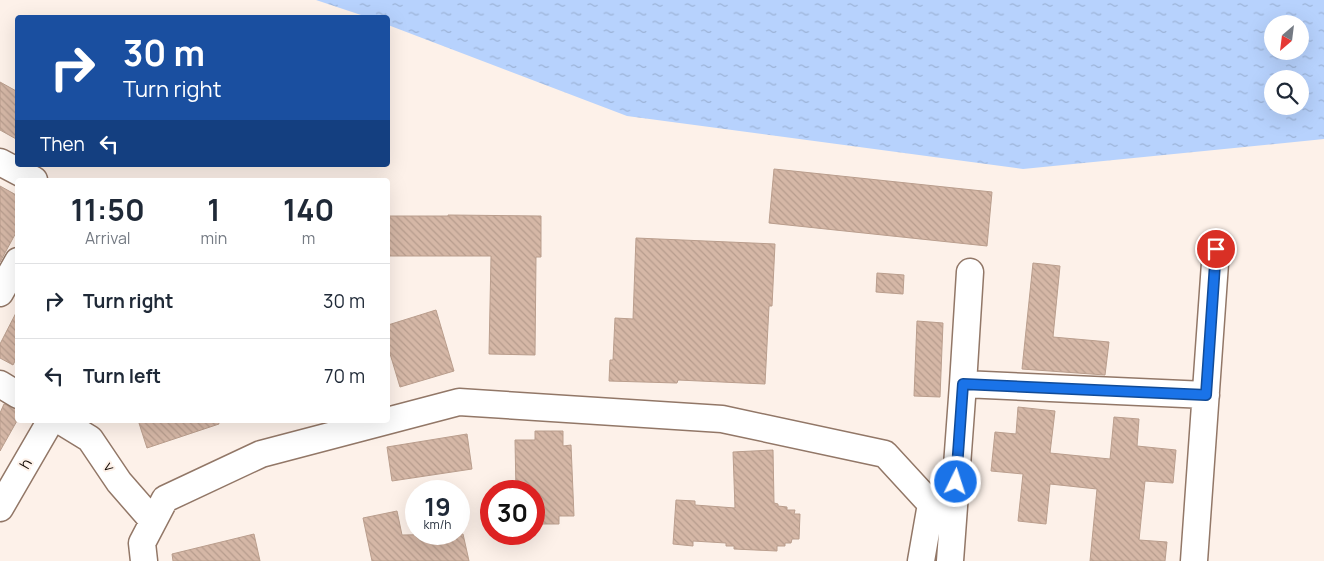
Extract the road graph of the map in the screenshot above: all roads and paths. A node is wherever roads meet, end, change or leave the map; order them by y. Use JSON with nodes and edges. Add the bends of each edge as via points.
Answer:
{"nodes":[{"id":1,"x":0,"y":162,"type":"edge"},
{"id":2,"x":30,"y":178,"type":"edge"},
{"id":3,"x":1216,"y":249,"type":"dead end"},
{"id":4,"x":970,"y":272,"type":"dead end"},
{"id":5,"x":0,"y":384,"type":"edge"},
{"id":6,"x":963,"y":384,"type":"junction"},
{"id":7,"x":15,"y":393,"type":"edge"},
{"id":8,"x":1206,"y":395,"type":"junction"},
{"id":9,"x":390,"y":420,"type":"edge"},
{"id":10,"x":49,"y":423,"type":"edge"},
{"id":11,"x":64,"y":423,"type":"edge"},
{"id":12,"x":379,"y":423,"type":"edge"},
{"id":13,"x":0,"y":508,"type":"edge"},
{"id":14,"x":153,"y":521,"type":"junction"},
{"id":15,"x":144,"y":561,"type":"edge"},
{"id":16,"x":921,"y":561,"type":"edge"},
{"id":17,"x":950,"y":561,"type":"edge"},
{"id":18,"x":1194,"y":561,"type":"edge"}],
"edges":[{"from":1,"to":2,"type":"street"},
{"from":3,"to":8,"type":"street"},
{"from":4,"to":6,"type":"street"},
{"from":5,"to":7,"type":"street"},
{"from":6,"to":8,"type":"street"},
{"from":6,"to":17,"type":"street"},
{"from":8,"to":18,"type":"street"},
{"from":9,"to":16,"type":"street","via":[[459,402],[722,419],[885,454],[931,504]]},
{"from":10,"to":13,"type":"street","name":"h"},
{"from":11,"to":14,"type":"street","name":"v","via":[[90,439],[119,482]]},
{"from":12,"to":14,"type":"street","via":[[261,454],[165,499]]},
{"from":14,"to":15,"type":"street","via":[[142,543]]}]}
